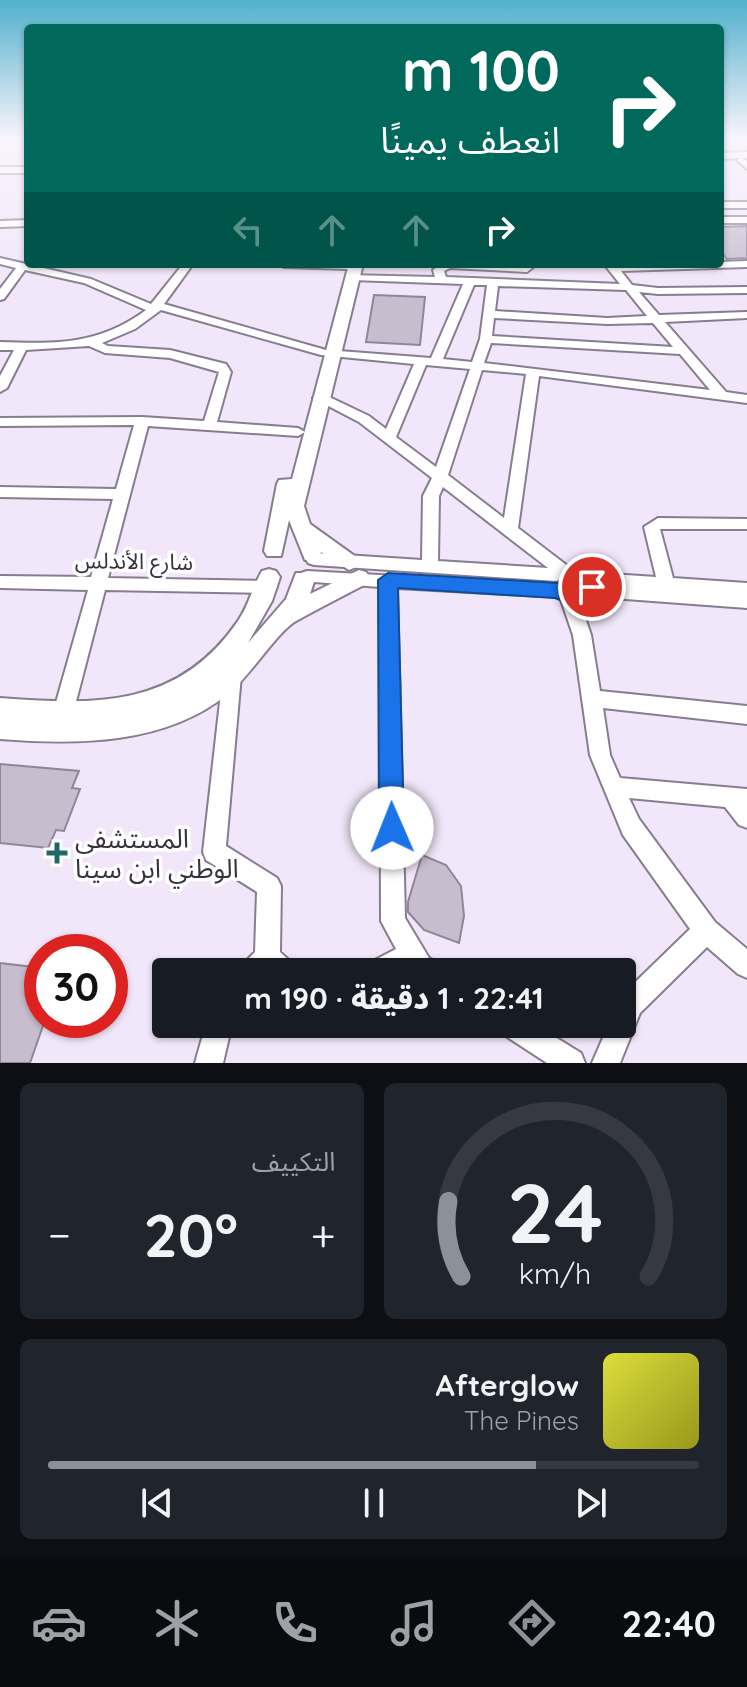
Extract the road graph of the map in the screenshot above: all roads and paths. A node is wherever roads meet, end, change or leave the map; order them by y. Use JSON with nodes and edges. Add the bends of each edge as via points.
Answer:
{"nodes":[{"id":1,"x":724,"y":205,"type":"edge"},
{"id":2,"x":747,"y":205,"type":"edge"},
{"id":3,"x":724,"y":220,"type":"edge"},
{"id":4,"x":747,"y":220,"type":"edge"},
{"id":5,"x":24,"y":223,"type":"edge"},
{"id":6,"x":0,"y":224,"type":"edge"},
{"id":7,"x":0,"y":261,"type":"edge"},
{"id":8,"x":724,"y":264,"type":"edge"},
{"id":9,"x":731,"y":264,"type":"junction"},
{"id":10,"x":747,"y":264,"type":"edge"},
{"id":11,"x":23,"y":265,"type":"joint"},
{"id":12,"x":35,"y":268,"type":"edge"},
{"id":13,"x":186,"y":268,"type":"edge"},
{"id":14,"x":351,"y":268,"type":"edge"},
{"id":15,"x":442,"y":268,"type":"edge"},
{"id":16,"x":499,"y":268,"type":"edge"},
{"id":17,"x":528,"y":268,"type":"edge"},
{"id":18,"x":612,"y":268,"type":"edge"},
{"id":19,"x":441,"y":280,"type":"junction"},
{"id":20,"x":470,"y":281,"type":"junction"},
{"id":21,"x":493,"y":282,"type":"junction"},
{"id":22,"x":626,"y":287,"type":"junction"},
{"id":23,"x":747,"y":288,"type":"edge"},
{"id":24,"x":0,"y":297,"type":"edge"},
{"id":25,"x":157,"y":308,"type":"junction"},
{"id":26,"x":491,"y":314,"type":"junction"},
{"id":27,"x":747,"y":315,"type":"edge"},
{"id":28,"x":654,"y":316,"type":"junction"},
{"id":29,"x":486,"y":339,"type":"junction"},
{"id":30,"x":93,"y":343,"type":"junction"},
{"id":31,"x":0,"y":346,"type":"edge"},
{"id":32,"x":22,"y":347,"type":"junction"},
{"id":33,"x":326,"y":351,"type":"junction"},
{"id":34,"x":684,"y":351,"type":"junction"},
{"id":35,"x":429,"y":360,"type":"junction"},
{"id":36,"x":476,"y":365,"type":"junction"},
{"id":37,"x":533,"y":371,"type":"junction"},
{"id":38,"x":0,"y":388,"type":"edge"},
{"id":39,"x":721,"y":395,"type":"junction"},
{"id":40,"x":320,"y":398,"type":"junction"},
{"id":41,"x":747,"y":399,"type":"edge"},
{"id":42,"x":142,"y":421,"type":"junction"},
{"id":43,"x":0,"y":422,"type":"edge"},
{"id":44,"x":209,"y":426,"type":"junction"},
{"id":45,"x":298,"y":432,"type":"junction"},
{"id":46,"x":389,"y":437,"type":"junction"},
{"id":47,"x":440,"y":476,"type":"junction"},
{"id":48,"x":0,"y":492,"type":"edge"},
{"id":49,"x":123,"y":494,"type":"junction"},
{"id":50,"x":747,"y":524,"type":"edge"},
{"id":51,"x":300,"y":526,"type":"junction"},
{"id":52,"x":510,"y":529,"type":"junction"},
{"id":53,"x":274,"y":551,"type":"junction"},
{"id":54,"x":309,"y":567,"type":"junction"},
{"id":55,"x":430,"y":568,"type":"junction"},
{"id":56,"x":354,"y":570,"type":"junction"},
{"id":57,"x":388,"y":580,"type":"junction"},
{"id":58,"x":0,"y":582,"type":"edge"},
{"id":59,"x":269,"y":582,"type":"junction"},
{"id":60,"x":99,"y":583,"type":"junction"},
{"id":61,"x":666,"y":584,"type":"junction"},
{"id":62,"x":572,"y":585,"type":"junction"},
{"id":63,"x":747,"y":589,"type":"edge"},
{"id":64,"x":747,"y":601,"type":"edge"},
{"id":65,"x":280,"y":622,"type":"junction"},
{"id":66,"x":232,"y":675,"type":"junction"},
{"id":67,"x":591,"y":698,"type":"junction"},
{"id":68,"x":0,"y":708,"type":"edge"},
{"id":69,"x":63,"y":713,"type":"junction"},
{"id":70,"x":747,"y":715,"type":"edge"},
{"id":71,"x":0,"y":728,"type":"edge"},
{"id":72,"x":614,"y":787,"type":"junction"},
{"id":73,"x":739,"y":798,"type":"edge"},
{"id":74,"x":747,"y":818,"type":"edge"},
{"id":75,"x":706,"y":931,"type":"junction"},
{"id":76,"x":268,"y":958,"type":"edge"},
{"id":77,"x":418,"y":958,"type":"edge"},
{"id":78,"x":747,"y":965,"type":"edge"},
{"id":79,"x":215,"y":1038,"type":"edge"},
{"id":80,"x":532,"y":1038,"type":"edge"},
{"id":81,"x":209,"y":1063,"type":"edge"},
{"id":82,"x":571,"y":1063,"type":"edge"},
{"id":83,"x":606,"y":1063,"type":"edge"}],
"edges":[{"from":1,"to":2,"type":"street"},
{"from":3,"to":4,"type":"street"},
{"from":5,"to":6,"type":"street"},
{"from":7,"to":11,"type":"street"},
{"from":8,"to":9,"type":"street"},
{"from":9,"to":10,"type":"street"},
{"from":9,"to":23,"type":"street"},
{"from":11,"to":24,"type":"street"},
{"from":12,"to":25,"type":"street"},
{"from":13,"to":25,"type":"street"},
{"from":14,"to":19,"type":"street"},
{"from":14,"to":33,"type":"main road"},
{"from":15,"to":19,"type":"street"},
{"from":16,"to":17,"type":"street"},
{"from":18,"to":22,"type":"street"},
{"from":19,"to":20,"type":"street"},
{"from":20,"to":21,"type":"street"},
{"from":20,"to":35,"type":"street"},
{"from":21,"to":22,"type":"street"},
{"from":21,"to":26,"type":"street"},
{"from":22,"to":23,"type":"street"},
{"from":22,"to":28,"type":"street"},
{"from":25,"to":30,"type":"street","via":[[126,332]]},
{"from":25,"to":33,"type":"street"},
{"from":26,"to":28,"type":"street","via":[[607,321]]},
{"from":26,"to":29,"type":"street"},
{"from":27,"to":28,"type":"street"},
{"from":28,"to":34,"type":"street"},
{"from":29,"to":34,"type":"street"},
{"from":29,"to":36,"type":"street"},
{"from":30,"to":32,"type":"street"},
{"from":30,"to":44,"type":"street","via":[[222,367],[225,372]]},
{"from":31,"to":32,"type":"street"},
{"from":32,"to":38,"type":"street"},
{"from":33,"to":35,"type":"street"},
{"from":33,"to":40,"type":"main road"},
{"from":33,"to":45,"type":"main road"},
{"from":34,"to":39,"type":"street"},
{"from":35,"to":36,"type":"street"},
{"from":35,"to":46,"type":"street"},
{"from":36,"to":37,"type":"street"},
{"from":36,"to":47,"type":"street"},
{"from":37,"to":39,"type":"street"},
{"from":37,"to":52,"type":"street"},
{"from":39,"to":41,"type":"street"},
{"from":40,"to":46,"type":"street"},
{"from":40,"to":51,"type":"main road","via":[[294,506]]},
{"from":42,"to":43,"type":"street"},
{"from":42,"to":44,"type":"street"},
{"from":42,"to":49,"type":"street"},
{"from":44,"to":45,"type":"street"},
{"from":45,"to":53,"type":"main road"},
{"from":46,"to":47,"type":"street"},
{"from":47,"to":52,"type":"street"},
{"from":47,"to":55,"type":"street","via":[[431,496]]},
{"from":48,"to":49,"type":"street"},
{"from":49,"to":60,"type":"street"},
{"from":50,"to":61,"type":"street","via":[[652,527]]},
{"from":51,"to":54,"type":"main road"},
{"from":51,"to":56,"type":"main road"},
{"from":52,"to":62,"type":"street"},
{"from":53,"to":54,"type":"main road","via":[[297,547]]},
{"from":53,"to":59,"type":"main road","via":[[264,565]]},
{"from":54,"to":56,"type":"street"},
{"from":54,"to":59,"type":"main road","via":[[282,583]]},
{"from":54,"to":65,"type":"main road","via":[[301,598]]},
{"from":55,"to":56,"type":"street"},
{"from":55,"to":62,"type":"street"},
{"from":56,"to":57,"type":"street"},
{"from":56,"to":65,"type":"main road"},
{"from":57,"to":62,"type":"street"},
{"from":57,"to":77,"type":"street","via":[[393,921]]},
{"from":58,"to":60,"type":"street","name":"شارع الأندلس"},
{"from":59,"to":60,"type":"street","name":"شارع الأندلس"},
{"from":59,"to":69,"type":"main road","via":[[248,626],[208,671],[118,711]]},
{"from":60,"to":69,"type":"street"},
{"from":61,"to":62,"type":"street","via":[[611,580]]},
{"from":61,"to":63,"type":"street"},
{"from":62,"to":64,"type":"street"},
{"from":62,"to":67,"type":"street"},
{"from":65,"to":66,"type":"main road"},
{"from":66,"to":71,"type":"main road","via":[[203,698],[131,728]]},
{"from":66,"to":76,"type":"street","via":[[214,852],[269,886]]},
{"from":67,"to":70,"type":"street"},
{"from":67,"to":72,"type":"street","via":[[600,755]]},
{"from":68,"to":69,"type":"main road"},
{"from":72,"to":73,"type":"street"},
{"from":72,"to":75,"type":"street","via":[[631,827]]},
{"from":73,"to":74,"type":"street"},
{"from":75,"to":78,"type":"street"},
{"from":75,"to":83,"type":"street","via":[[631,1004]]},
{"from":79,"to":81,"type":"street"},
{"from":80,"to":82,"type":"street"}]}
